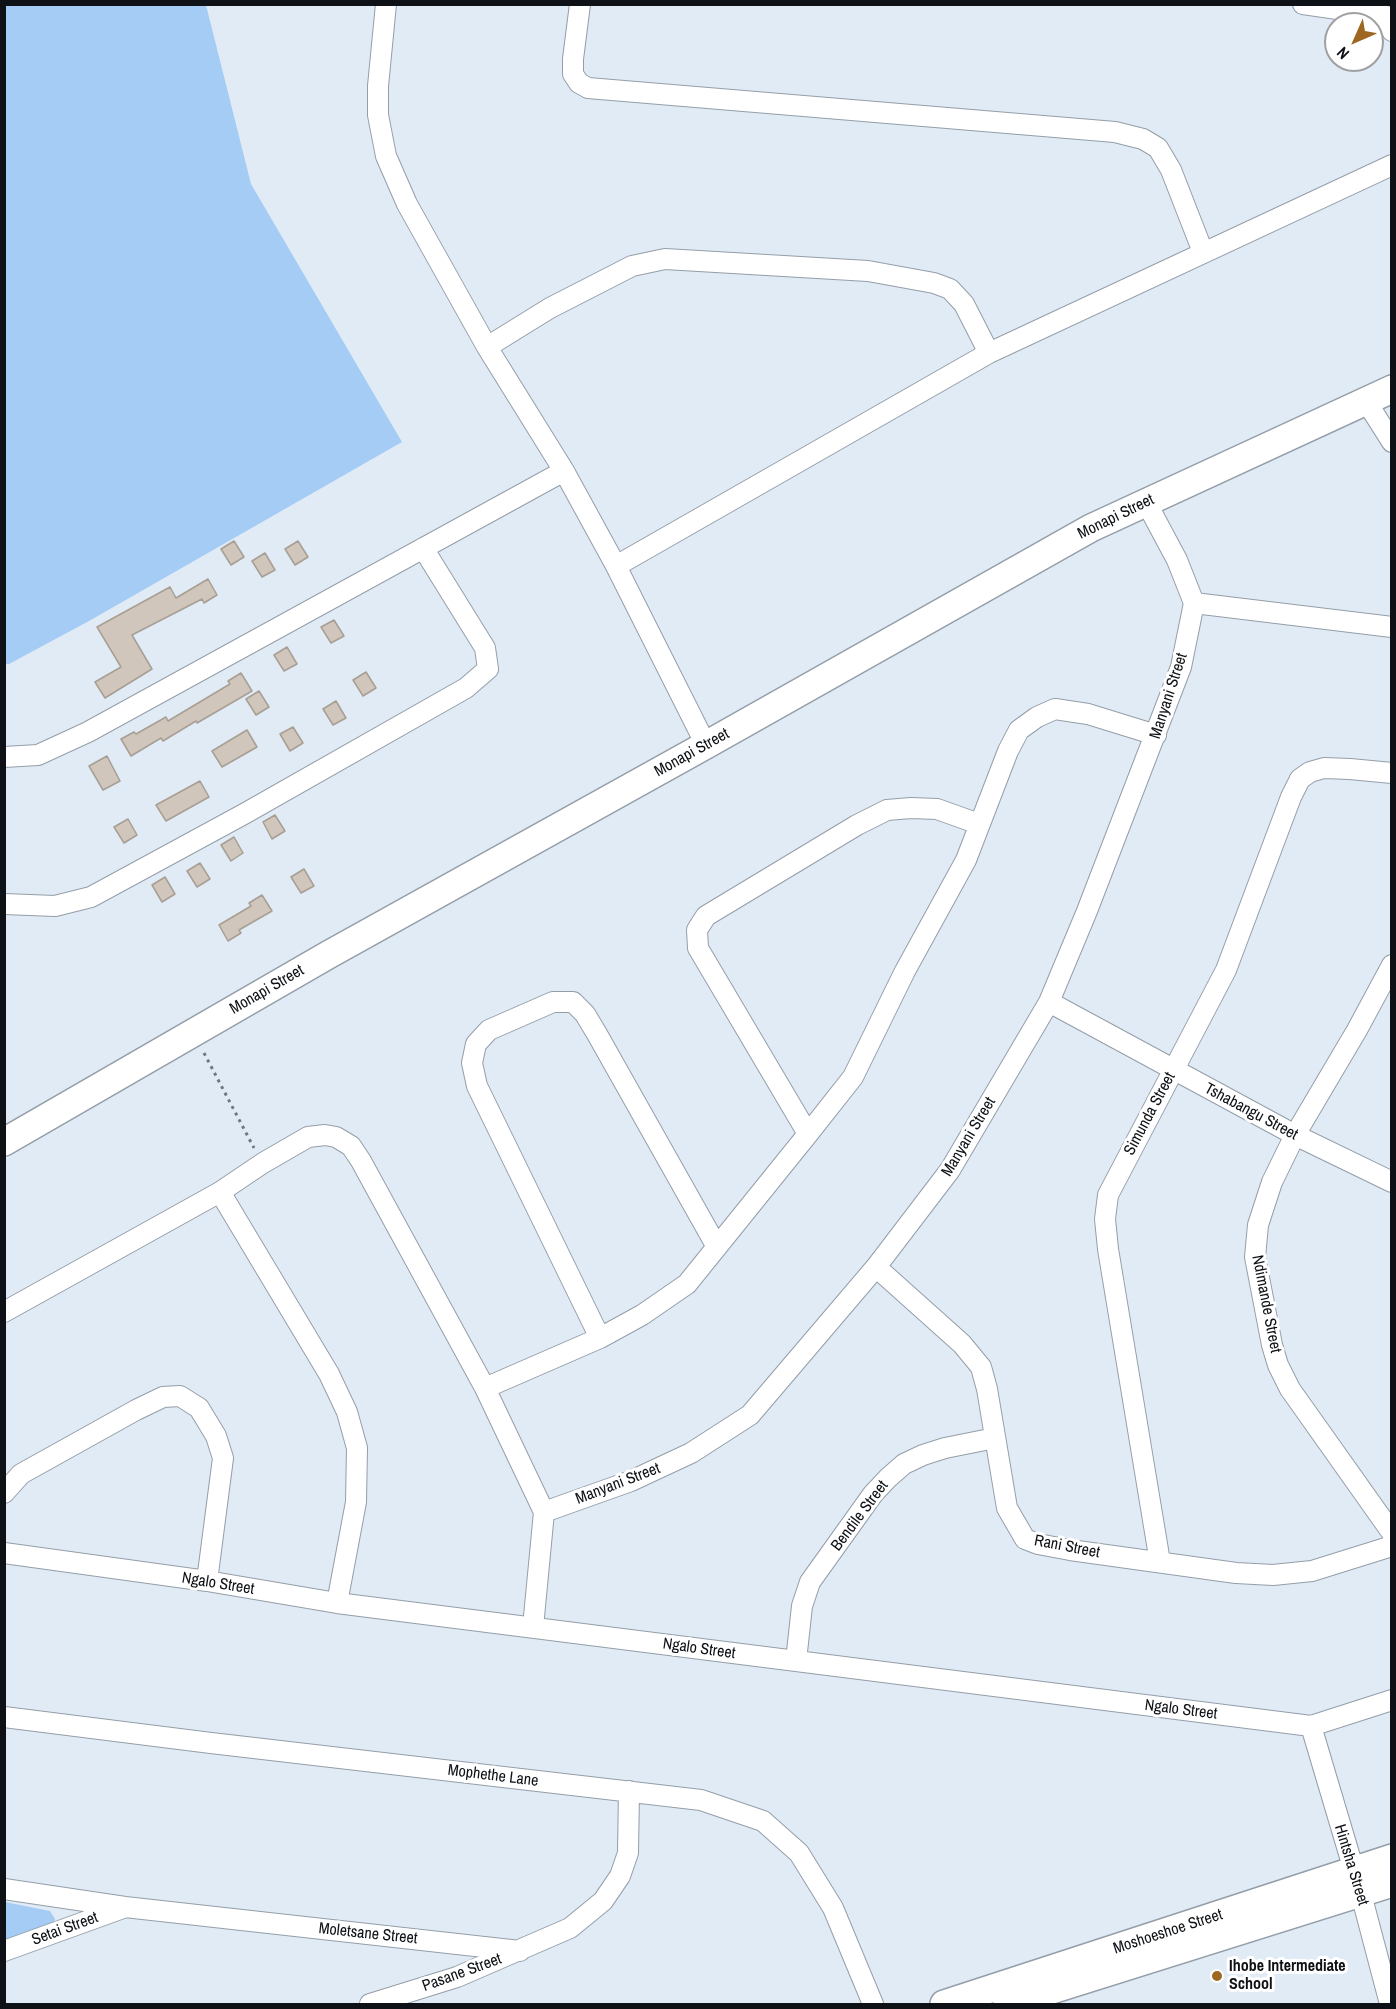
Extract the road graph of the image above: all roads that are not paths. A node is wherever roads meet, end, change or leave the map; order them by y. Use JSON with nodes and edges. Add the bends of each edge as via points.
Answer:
{"nodes":[{"id":1,"x":386,"y":4,"type":"edge"},
{"id":2,"x":580,"y":4,"type":"edge"},
{"id":3,"x":1303,"y":4,"type":"edge"},
{"id":4,"x":1390,"y":18,"type":"edge"},
{"id":5,"x":1392,"y":165,"type":"edge"},
{"id":6,"x":1203,"y":252,"type":"junction"},
{"id":7,"x":487,"y":347,"type":"junction"},
{"id":8,"x":989,"y":353,"type":"junction"},
{"id":9,"x":1392,"y":389,"type":"edge"},
{"id":10,"x":1366,"y":400,"type":"junction"},
{"id":11,"x":1392,"y":442,"type":"edge"},
{"id":12,"x":564,"y":471,"type":"junction"},
{"id":13,"x":1146,"y":502,"type":"junction"},
{"id":14,"x":423,"y":548,"type":"junction"},
{"id":15,"x":616,"y":566,"type":"junction"},
{"id":16,"x":1194,"y":603,"type":"junction"},
{"id":17,"x":1392,"y":627,"type":"edge"},
{"id":18,"x":1156,"y":735,"type":"junction"},
{"id":19,"x":706,"y":745,"type":"junction"},
{"id":20,"x":4,"y":757,"type":"edge"},
{"id":21,"x":1392,"y":773,"type":"edge"},
{"id":22,"x":980,"y":824,"type":"junction"},
{"id":23,"x":4,"y":904,"type":"edge"},
{"id":24,"x":1392,"y":965,"type":"edge"},
{"id":25,"x":1049,"y":1002,"type":"junction"},
{"id":26,"x":1173,"y":1071,"type":"junction"},
{"id":27,"x":808,"y":1134,"type":"junction"},
{"id":28,"x":1294,"y":1135,"type":"junction"},
{"id":29,"x":4,"y":1142,"type":"edge"},
{"id":30,"x":1392,"y":1182,"type":"edge"},
{"id":31,"x":220,"y":1192,"type":"junction"},
{"id":32,"x":717,"y":1247,"type":"junction"},
{"id":33,"x":876,"y":1267,"type":"junction"},
{"id":34,"x":4,"y":1312,"type":"edge"},
{"id":35,"x":600,"y":1338,"type":"junction"},
{"id":36,"x":485,"y":1388,"type":"junction"},
{"id":37,"x":995,"y":1438,"type":"junction"},
{"id":38,"x":4,"y":1493,"type":"edge"},
{"id":39,"x":544,"y":1512,"type":"junction"},
{"id":40,"x":1392,"y":1533,"type":"edge"},
{"id":41,"x":1392,"y":1546,"type":"edge"},
{"id":42,"x":4,"y":1553,"type":"edge"},
{"id":43,"x":1160,"y":1562,"type":"junction"},
{"id":44,"x":207,"y":1581,"type":"junction"},
{"id":45,"x":338,"y":1603,"type":"junction"},
{"id":46,"x":533,"y":1627,"type":"junction"},
{"id":47,"x":796,"y":1661,"type":"junction"},
{"id":48,"x":1392,"y":1700,"type":"edge"},
{"id":49,"x":4,"y":1717,"type":"edge"},
{"id":50,"x":1311,"y":1726,"type":"junction"},
{"id":51,"x":629,"y":1791,"type":"junction"},
{"id":52,"x":1392,"y":1858,"type":"edge"},
{"id":53,"x":1357,"y":1883,"type":"junction"},
{"id":54,"x":1392,"y":1883,"type":"edge"},
{"id":55,"x":4,"y":1888,"type":"edge"},
{"id":56,"x":125,"y":1907,"type":"junction"},
{"id":57,"x":4,"y":1951,"type":"edge"},
{"id":58,"x":520,"y":1951,"type":"junction"},
{"id":59,"x":370,"y":2004,"type":"edge"},
{"id":60,"x":873,"y":2004,"type":"edge"},
{"id":61,"x":944,"y":2004,"type":"edge"},
{"id":62,"x":1007,"y":2004,"type":"edge"},
{"id":63,"x":1390,"y":2004,"type":"edge"}],
"edges":[{"from":1,"to":7,"type":"street","via":[[378,87],[378,115],[386,156],[407,204]]},
{"from":2,"to":6,"type":"street","via":[[573,74],[588,88],[1115,132],[1143,139],[1158,148],[1171,170]]},
{"from":3,"to":4,"type":"street"},
{"from":5,"to":6,"type":"street"},
{"from":6,"to":8,"type":"street"},
{"from":7,"to":8,"type":"street","via":[[550,308],[632,266],[665,259],[868,271],[934,283],[950,289],[964,304]]},
{"from":7,"to":12,"type":"street"},
{"from":8,"to":15,"type":"street"},
{"from":9,"to":10,"type":"street","name":"Monapi Street"},
{"from":10,"to":11,"type":"street"},
{"from":10,"to":13,"type":"street","name":"Monapi Street"},
{"from":12,"to":14,"type":"street"},
{"from":12,"to":15,"type":"street"},
{"from":13,"to":16,"type":"street","via":[[1177,560]]},
{"from":13,"to":19,"type":"street","name":"Monapi Street","via":[[1091,528]]},
{"from":14,"to":20,"type":"street","via":[[88,732],[38,755]]},
{"from":14,"to":23,"type":"street","via":[[485,648],[488,669],[466,688],[91,897],[55,906]]},
{"from":15,"to":19,"type":"street"},
{"from":16,"to":17,"type":"street"},
{"from":16,"to":18,"type":"street","name":"Manyani Street","via":[[1182,667]]},
{"from":18,"to":22,"type":"street","via":[[1088,714],[1055,709],[1037,717],[1019,730]]},
{"from":18,"to":25,"type":"street","name":"Manyani Street"},
{"from":19,"to":29,"type":"street","name":"Monapi Street","via":[[339,949]]},
{"from":21,"to":26,"type":"street","name":"Simunda Street","via":[[1324,768],[1300,779],[1290,796],[1226,970]]},
{"from":22,"to":27,"type":"street","via":[[966,860],[853,1077]]},
{"from":22,"to":27,"type":"street","via":[[937,809],[887,810],[706,916],[697,930],[698,948]]},
{"from":24,"to":28,"type":"street","name":"Ndimande Street"},
{"from":25,"to":26,"type":"street","name":"Tshabangu Street"},
{"from":25,"to":33,"type":"street","name":"Manyani Street","via":[[950,1170]]},
{"from":26,"to":28,"type":"street","name":"Tshabangu Street"},
{"from":26,"to":43,"type":"street","name":"Simunda Street","via":[[1108,1195],[1105,1219]]},
{"from":27,"to":32,"type":"street"},
{"from":28,"to":30,"type":"street","name":"Tshabangu Street"},
{"from":28,"to":40,"type":"street","name":"Ndimande Street","via":[[1258,1225],[1255,1257],[1272,1345],[1290,1389]]},
{"from":31,"to":34,"type":"street"},
{"from":31,"to":36,"type":"street","via":[[308,1137],[336,1137],[351,1146]]},
{"from":31,"to":45,"type":"street","via":[[329,1374],[347,1412],[357,1448],[356,1502]]},
{"from":32,"to":35,"type":"street","via":[[687,1284],[642,1316]]},
{"from":32,"to":35,"type":"street","via":[[597,1034],[573,1002],[553,1002],[489,1030],[476,1044],[472,1063],[477,1086]]},
{"from":33,"to":37,"type":"street","name":"Rani Street","via":[[962,1344],[981,1367]]},
{"from":33,"to":39,"type":"street","name":"Manyani Street","via":[[750,1415],[692,1453],[631,1481]]},
{"from":35,"to":36,"type":"street"},
{"from":36,"to":39,"type":"street"},
{"from":37,"to":43,"type":"street","name":"Rani Street","via":[[1007,1508],[1026,1539],[1038,1545]]},
{"from":37,"to":47,"type":"street","name":"Bendile Street","via":[[923,1455],[904,1464],[873,1494],[810,1582],[802,1606]]},
{"from":38,"to":44,"type":"street","via":[[21,1474],[136,1410],[163,1397],[180,1396],[199,1408],[216,1436],[223,1458]]},
{"from":39,"to":46,"type":"street"},
{"from":41,"to":43,"type":"street","name":"Rani Street","via":[[1312,1571],[1273,1575]]},
{"from":42,"to":44,"type":"street","name":"Ngalo Street"},
{"from":44,"to":45,"type":"street","name":"Ngalo Street"},
{"from":45,"to":46,"type":"street","name":"Ngalo Street"},
{"from":46,"to":47,"type":"street","name":"Ngalo Street"},
{"from":47,"to":50,"type":"street","name":"Ngalo Street"},
{"from":48,"to":50,"type":"street","name":"Ngalo Street"},
{"from":49,"to":51,"type":"street","name":"Mophethe Lane"},
{"from":50,"to":53,"type":"street","name":"Hintsha Street"},
{"from":51,"to":58,"type":"street","via":[[628,1853],[620,1876],[603,1901],[570,1928]]},
{"from":51,"to":60,"type":"street","name":"Mophethe Lane","via":[[701,1800],[763,1821],[799,1853],[833,1908]]},
{"from":52,"to":53,"type":"street","name":"Moshoeshoe Street"},
{"from":53,"to":54,"type":"street","name":"Moshoeshoe Street"},
{"from":53,"to":61,"type":"street","name":"Moshoeshoe Street"},
{"from":53,"to":62,"type":"street","name":"Moshoeshoe Street"},
{"from":53,"to":63,"type":"street","name":"Hintsha Street"},
{"from":55,"to":56,"type":"street","name":"Moletsane Street"},
{"from":56,"to":57,"type":"street","name":"Setai Street"},
{"from":56,"to":58,"type":"street","name":"Moletsane Street"},
{"from":58,"to":59,"type":"street","name":"Pasane Street","via":[[457,1977]]}]}
